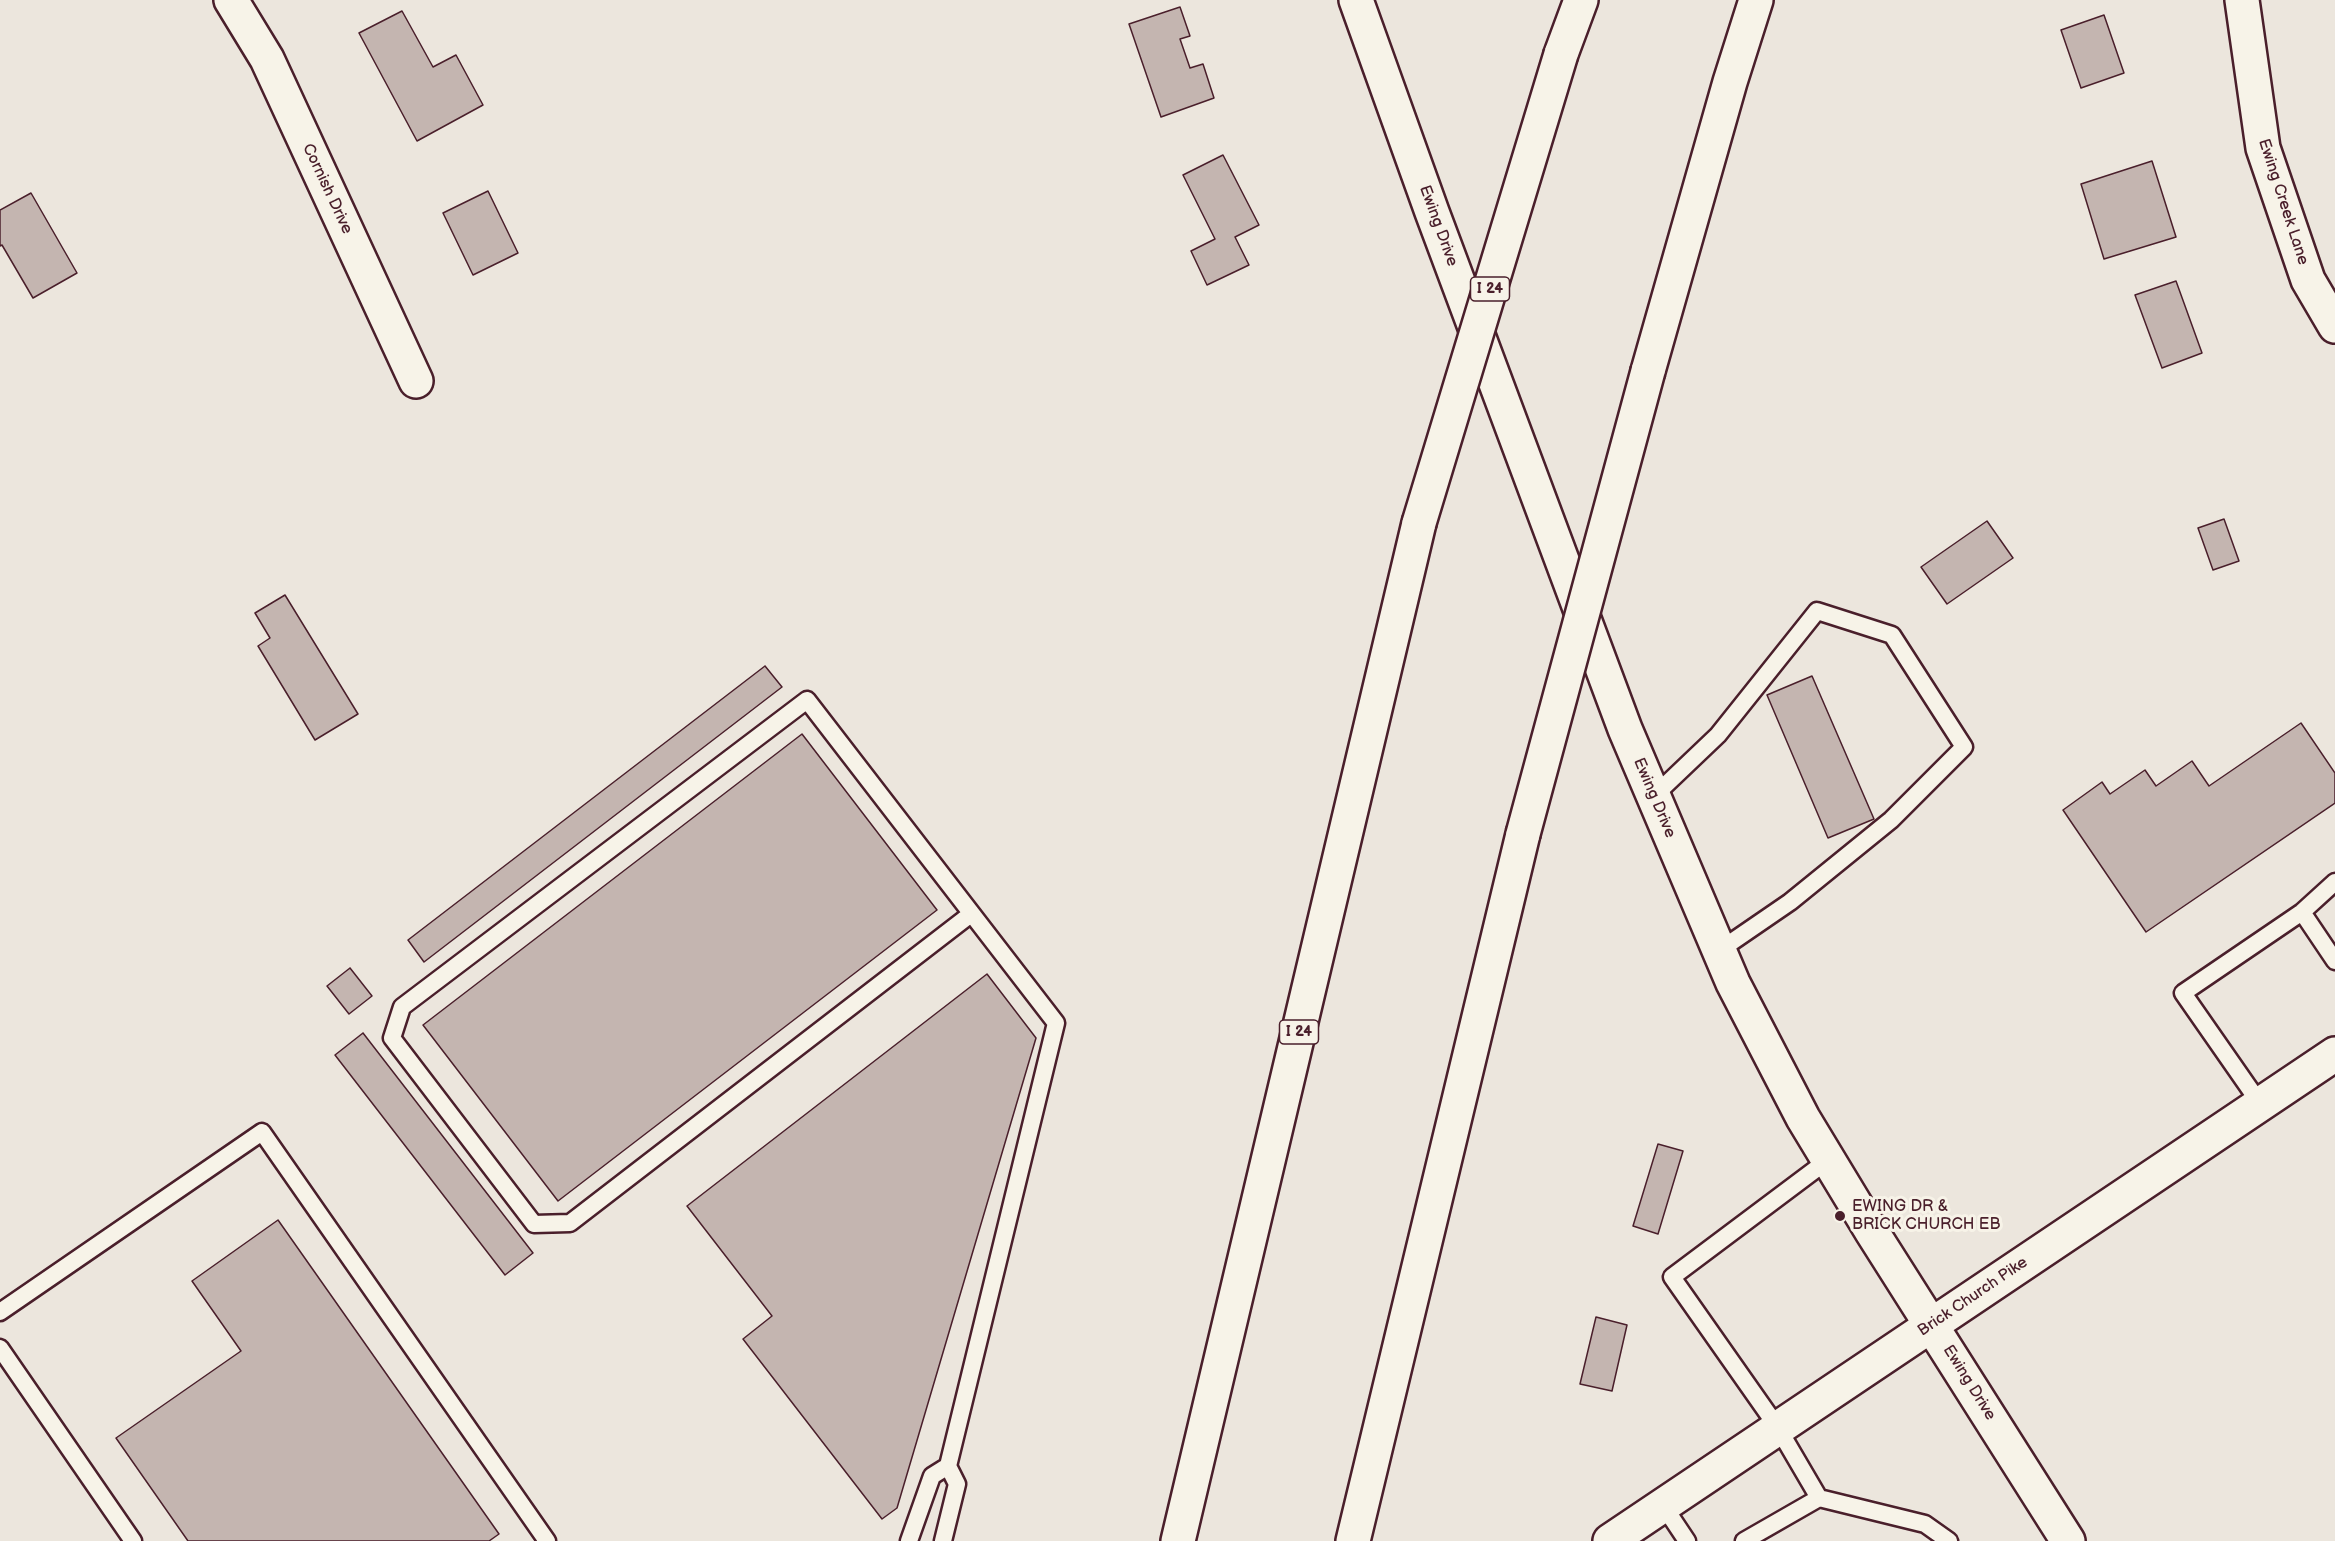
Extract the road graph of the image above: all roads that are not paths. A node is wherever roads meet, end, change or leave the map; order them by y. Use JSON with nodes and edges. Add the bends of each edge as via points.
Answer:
{"nodes":[{"id":1,"x":231,"y":0,"type":"edge"},
{"id":2,"x":1356,"y":0,"type":"edge"},
{"id":3,"x":1581,"y":0,"type":"edge"},
{"id":4,"x":1756,"y":0,"type":"edge"},
{"id":5,"x":1769,"y":0,"type":"edge"},
{"id":6,"x":2242,"y":0,"type":"edge"},
{"id":7,"x":1730,"y":82,"type":"junction"},
{"id":8,"x":2335,"y":326,"type":"edge"},
{"id":9,"x":416,"y":381,"type":"dead end"},
{"id":10,"x":1654,"y":796,"type":"junction"},
{"id":11,"x":2335,"y":882,"type":"edge"},
{"id":12,"x":2302,"y":912,"type":"junction"},
{"id":13,"x":971,"y":914,"type":"junction"},
{"id":14,"x":1720,"y":950,"type":"junction"},
{"id":15,"x":2334,"y":958,"type":"edge"},
{"id":16,"x":2335,"y":1054,"type":"edge"},
{"id":17,"x":2260,"y":1105,"type":"junction"},
{"id":18,"x":1828,"y":1160,"type":"junction"},
{"id":19,"x":0,"y":1312,"type":"edge"},
{"id":20,"x":1932,"y":1324,"type":"junction"},
{"id":21,"x":0,"y":1348,"type":"edge"},
{"id":22,"x":1778,"y":1428,"type":"junction"},
{"id":23,"x":948,"y":1466,"type":"junction"},
{"id":24,"x":1819,"y":1498,"type":"junction"},
{"id":25,"x":1663,"y":1505,"type":"junction"},
{"id":26,"x":1354,"y":1537,"type":"edge"},
{"id":27,"x":133,"y":1541,"type":"edge"},
{"id":28,"x":547,"y":1541,"type":"edge"},
{"id":29,"x":909,"y":1541,"type":"edge"},
{"id":30,"x":943,"y":1541,"type":"edge"},
{"id":31,"x":1178,"y":1541,"type":"edge"},
{"id":32,"x":1610,"y":1541,"type":"edge"},
{"id":33,"x":1687,"y":1541,"type":"edge"},
{"id":34,"x":1744,"y":1541,"type":"edge"},
{"id":35,"x":1949,"y":1541,"type":"edge"},
{"id":36,"x":2068,"y":1541,"type":"edge"}],
"edges":[{"from":1,"to":9,"type":"main road","name":"Cornish Drive","via":[[267,59]]},
{"from":2,"to":10,"type":"main road","name":"Ewing Drive","via":[[1624,729]]},
{"from":3,"to":31,"type":"main road","number":"I 24","bridge":true,"via":[[1561,54],[1419,523]]},
{"from":4,"to":7,"type":"main road"},
{"from":5,"to":7,"type":"main road"},
{"from":6,"to":8,"type":"main road","name":"Ewing Creek Lane","via":[[2263,148],[2308,280]]},
{"from":7,"to":26,"type":"main road","bridge":true,"via":[[1523,834]]},
{"from":10,"to":14,"type":"main road","name":"Ewing Drive"},
{"from":10,"to":14,"type":"lane","via":[[1719,735],[1817,611],[1892,635],[1964,747],[1891,820],[1790,902]]},
{"from":11,"to":12,"type":"lane"},
{"from":12,"to":15,"type":"lane"},
{"from":12,"to":17,"type":"lane","via":[[2183,993]]},
{"from":13,"to":13,"type":"lane","via":[[807,700],[402,1007],[392,1038],[534,1224],[570,1223]]},
{"from":13,"to":23,"type":"lane","via":[[1056,1023]]},
{"from":14,"to":18,"type":"main road","name":"Ewing Drive","via":[[1798,1109]]},
{"from":16,"to":17,"type":"main road","name":"Brick Church Pike"},
{"from":17,"to":20,"type":"main road","name":"Brick Church Pike"},
{"from":18,"to":20,"type":"main road","name":"Ewing Drive"},
{"from":18,"to":22,"type":"lane","via":[[1672,1277]]},
{"from":19,"to":28,"type":"lane","via":[[262,1132]]},
{"from":20,"to":22,"type":"main road","name":"Brick Church Pike"},
{"from":20,"to":36,"type":"main road","name":"Ewing Drive"},
{"from":21,"to":27,"type":"lane"},
{"from":22,"to":24,"type":"lane"},
{"from":22,"to":25,"type":"main road","name":"Brick Church Pike"},
{"from":23,"to":29,"type":"lane","via":[[932,1476]]},
{"from":23,"to":30,"type":"lane","via":[[957,1484]]},
{"from":24,"to":34,"type":"lane"},
{"from":24,"to":35,"type":"lane","via":[[1925,1524]]},
{"from":25,"to":32,"type":"main road","name":"Brick Church Pike"},
{"from":25,"to":33,"type":"lane"}]}
